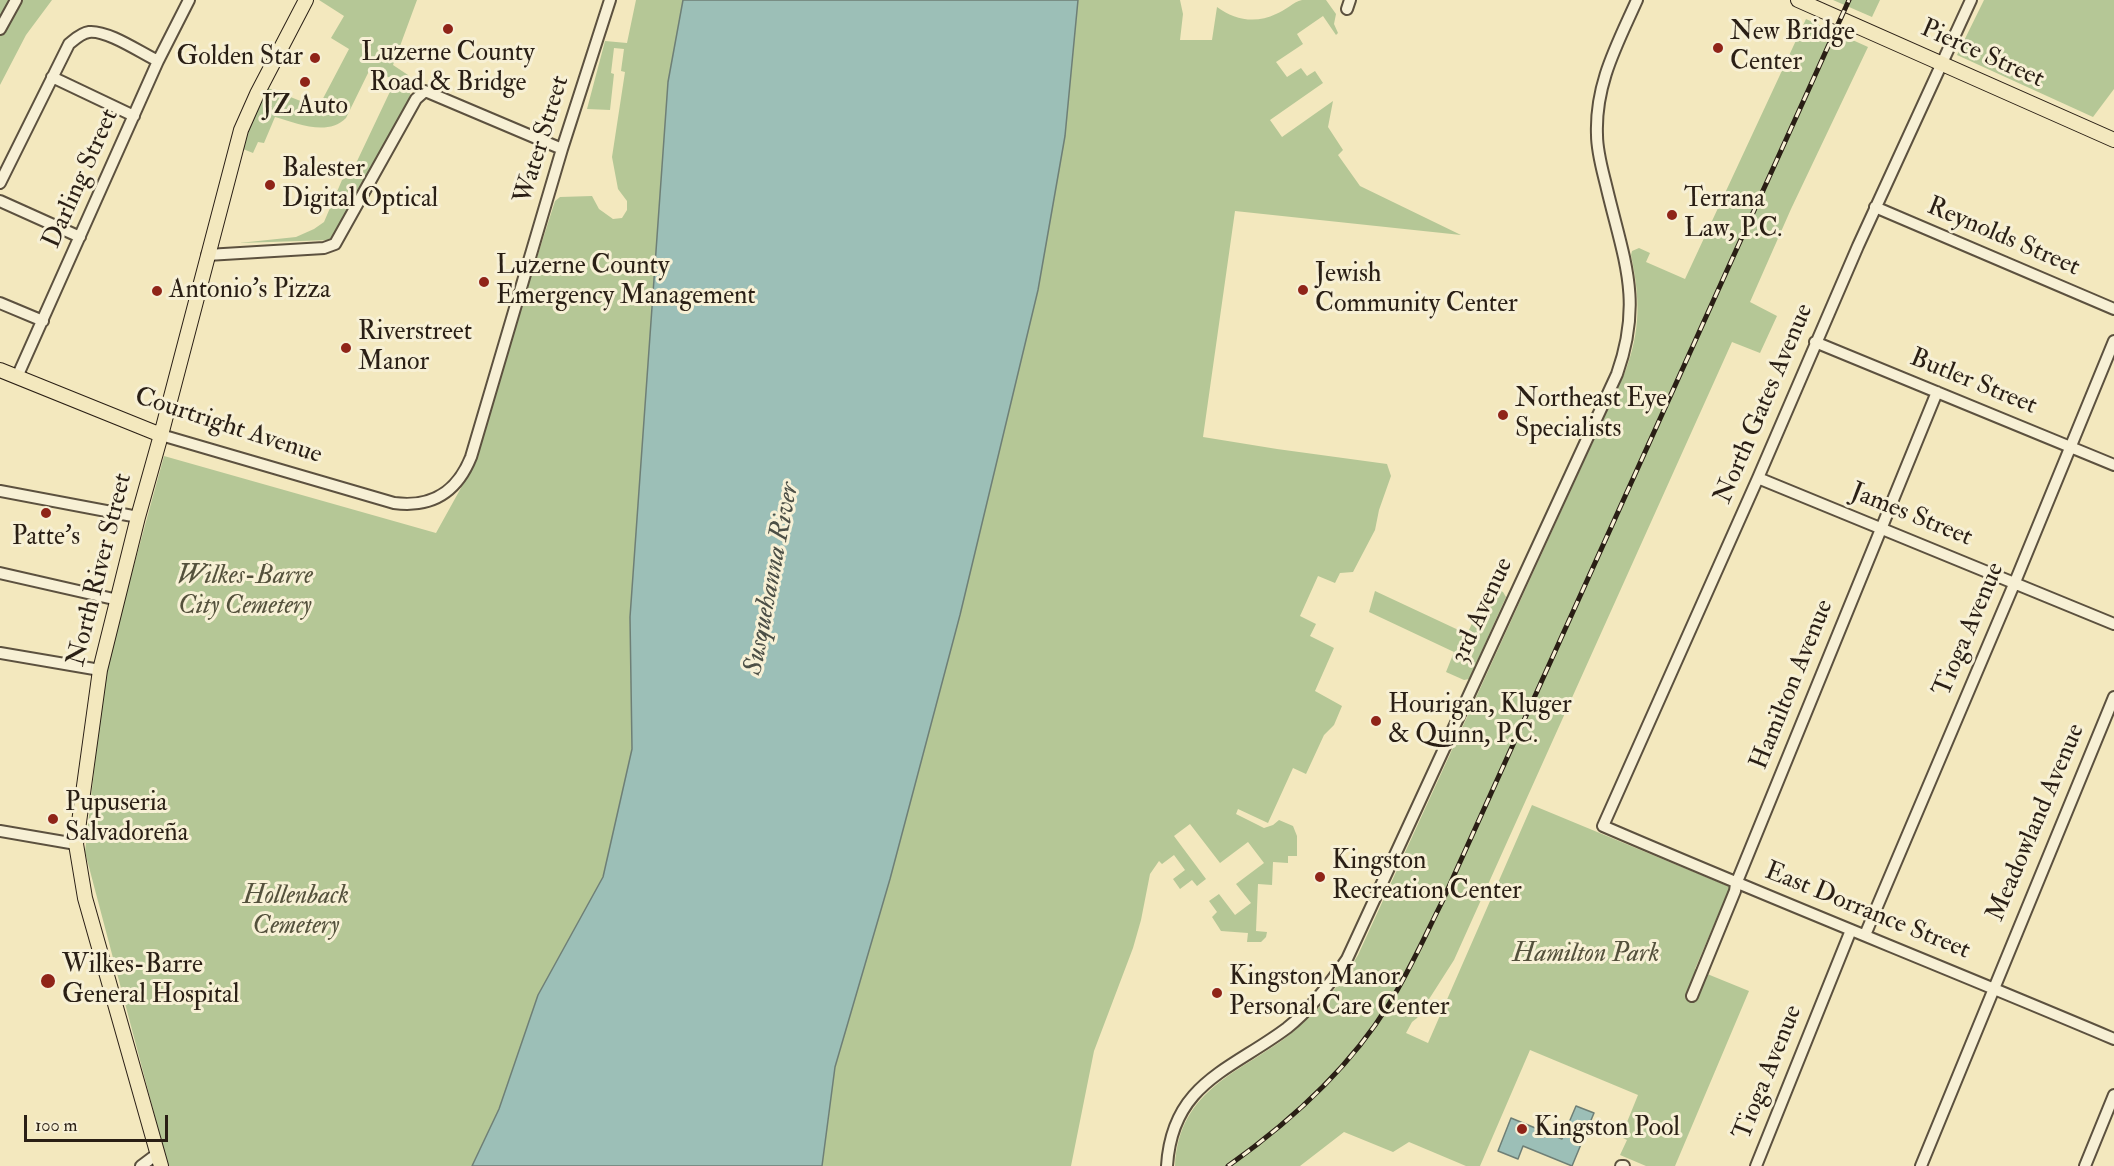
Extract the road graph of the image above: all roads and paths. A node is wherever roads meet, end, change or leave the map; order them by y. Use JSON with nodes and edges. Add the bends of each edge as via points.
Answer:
{"nodes":[{"id":1,"x":16,"y":0,"type":"edge"},
{"id":2,"x":189,"y":0,"type":"edge"},
{"id":3,"x":306,"y":0,"type":"edge"},
{"id":4,"x":610,"y":0,"type":"edge"},
{"id":5,"x":1637,"y":0,"type":"edge"},
{"id":6,"x":1798,"y":0,"type":"edge"},
{"id":7,"x":1971,"y":0,"type":"edge"},
{"id":8,"x":0,"y":29,"type":"edge"},
{"id":9,"x":158,"y":61,"type":"junction"},
{"id":10,"x":1942,"y":64,"type":"junction"},
{"id":11,"x":52,"y":77,"type":"junction"},
{"id":12,"x":134,"y":116,"type":"junction"},
{"id":13,"x":2114,"y":140,"type":"edge"},
{"id":14,"x":562,"y":149,"type":"junction"},
{"id":15,"x":0,"y":183,"type":"edge"},
{"id":16,"x":0,"y":201,"type":"edge"},
{"id":17,"x":1875,"y":207,"type":"junction"},
{"id":18,"x":80,"y":237,"type":"junction"},
{"id":19,"x":207,"y":255,"type":"junction"},
{"id":20,"x":0,"y":303,"type":"edge"},
{"id":21,"x":2114,"y":309,"type":"edge"},
{"id":22,"x":43,"y":321,"type":"junction"},
{"id":23,"x":2114,"y":341,"type":"edge"},
{"id":24,"x":1815,"y":342,"type":"junction"},
{"id":25,"x":0,"y":370,"type":"edge"},
{"id":26,"x":17,"y":376,"type":"junction"},
{"id":27,"x":1937,"y":392,"type":"junction"},
{"id":28,"x":161,"y":435,"type":"junction"},
{"id":29,"x":2071,"y":447,"type":"junction"},
{"id":30,"x":2114,"y":465,"type":"edge"},
{"id":31,"x":1758,"y":478,"type":"junction"},
{"id":32,"x":0,"y":491,"type":"edge"},
{"id":33,"x":445,"y":493,"type":"joint"},
{"id":34,"x":138,"y":517,"type":"junction"},
{"id":35,"x":1881,"y":528,"type":"junction"},
{"id":36,"x":0,"y":573,"type":"edge"},
{"id":37,"x":2015,"y":582,"type":"junction"},
{"id":38,"x":118,"y":600,"type":"junction"},
{"id":39,"x":2114,"y":624,"type":"edge"},
{"id":40,"x":0,"y":653,"type":"edge"},
{"id":41,"x":99,"y":670,"type":"junction"},
{"id":42,"x":2114,"y":697,"type":"edge"},
{"id":43,"x":1603,"y":826,"type":"joint"},
{"id":44,"x":0,"y":831,"type":"edge"},
{"id":45,"x":76,"y":844,"type":"junction"},
{"id":46,"x":1736,"y":884,"type":"junction"},
{"id":47,"x":1851,"y":930,"type":"junction"},
{"id":48,"x":1865,"y":935,"type":"junction"},
{"id":49,"x":1993,"y":987,"type":"junction"},
{"id":50,"x":1692,"y":996,"type":"dead end"},
{"id":51,"x":2114,"y":1039,"type":"edge"},
{"id":52,"x":2114,"y":1095,"type":"edge"},
{"id":53,"x":159,"y":1160,"type":"edge"},
{"id":54,"x":141,"y":1166,"type":"edge"},
{"id":55,"x":1167,"y":1166,"type":"edge"},
{"id":56,"x":1756,"y":1166,"type":"edge"},
{"id":57,"x":1921,"y":1166,"type":"edge"},
{"id":58,"x":2085,"y":1166,"type":"edge"}],
"edges":[{"from":1,"to":8,"type":"street"},
{"from":2,"to":9,"type":"street","name":"Darling Street"},
{"from":3,"to":19,"type":"main road","name":"North River Street","via":[[241,130]]},
{"from":4,"to":14,"type":"street","name":"Water Street"},
{"from":5,"to":55,"type":"street","name":"3rd Avenue","via":[[1603,76],[1597,134],[1631,301],[1628,338],[1617,374],[1347,959],[1297,1019],[1218,1073],[1191,1098],[1176,1124]]},
{"from":6,"to":10,"type":"main road","name":"Pierce Street"},
{"from":7,"to":10,"type":"street","name":"North Gates Avenue"},
{"from":9,"to":11,"type":"street","via":[[104,34],[88,32],[69,44]]},
{"from":9,"to":12,"type":"street","name":"Darling Street"},
{"from":10,"to":13,"type":"main road","name":"Pierce Street"},
{"from":10,"to":17,"type":"street","name":"North Gates Avenue"},
{"from":11,"to":12,"type":"street"},
{"from":11,"to":15,"type":"street"},
{"from":12,"to":18,"type":"street","name":"Darling Street"},
{"from":14,"to":19,"type":"street","via":[[425,91],[416,99],[335,244],[324,248]]},
{"from":14,"to":33,"type":"street","name":"Water Street","via":[[471,457],[457,483]]},
{"from":16,"to":18,"type":"street"},
{"from":17,"to":21,"type":"street","name":"Reynolds Street"},
{"from":17,"to":24,"type":"street","name":"North Gates Avenue"},
{"from":18,"to":22,"type":"street","name":"Darling Street"},
{"from":19,"to":28,"type":"main road","name":"North River Street"},
{"from":20,"to":22,"type":"street"},
{"from":22,"to":26,"type":"street","name":"Darling Street"},
{"from":23,"to":29,"type":"street","name":"Tioga Avenue"},
{"from":24,"to":27,"type":"street","name":"Butler Street"},
{"from":24,"to":31,"type":"street","name":"North Gates Avenue"},
{"from":25,"to":26,"type":"main road","name":"Courtright Avenue"},
{"from":26,"to":28,"type":"main road","name":"Courtright Avenue"},
{"from":27,"to":29,"type":"street","name":"Butler Street"},
{"from":27,"to":35,"type":"street","name":"Hamilton Avenue"},
{"from":28,"to":33,"type":"street","name":"Courtright Avenue","via":[[390,502],[420,503]]},
{"from":28,"to":34,"type":"main road","name":"North River Street"},
{"from":29,"to":30,"type":"street","name":"Butler Street"},
{"from":29,"to":37,"type":"street","name":"Tioga Avenue"},
{"from":31,"to":35,"type":"street","name":"James Street"},
{"from":31,"to":43,"type":"street","name":"North Gates Avenue"},
{"from":32,"to":34,"type":"street"},
{"from":34,"to":38,"type":"main road","name":"North River Street"},
{"from":35,"to":37,"type":"street","name":"James Street"},
{"from":35,"to":46,"type":"street","name":"Hamilton Avenue"},
{"from":36,"to":38,"type":"street"},
{"from":37,"to":39,"type":"street","name":"James Street"},
{"from":37,"to":48,"type":"street","name":"Tioga Avenue"},
{"from":38,"to":41,"type":"main road","name":"North River Street"},
{"from":40,"to":41,"type":"street"},
{"from":41,"to":45,"type":"main road","name":"North River Street"},
{"from":42,"to":49,"type":"street","name":"Meadowland Avenue"},
{"from":43,"to":46,"type":"street","name":"East Dorrance Street"},
{"from":44,"to":45,"type":"street"},
{"from":45,"to":53,"type":"main road","name":"North River Street","via":[[85,898]]},
{"from":46,"to":47,"type":"street","name":"East Dorrance Street"},
{"from":46,"to":50,"type":"street","name":"Hamilton Avenue"},
{"from":47,"to":48,"type":"street","name":"East Dorrance Street"},
{"from":47,"to":56,"type":"street","name":"Tioga Avenue"},
{"from":48,"to":49,"type":"street","name":"East Dorrance Street"},
{"from":49,"to":51,"type":"street","name":"East Dorrance Street"},
{"from":49,"to":57,"type":"street","name":"Meadowland Avenue"},
{"from":52,"to":58,"type":"street"},
{"from":53,"to":54,"type":"street"}]}
